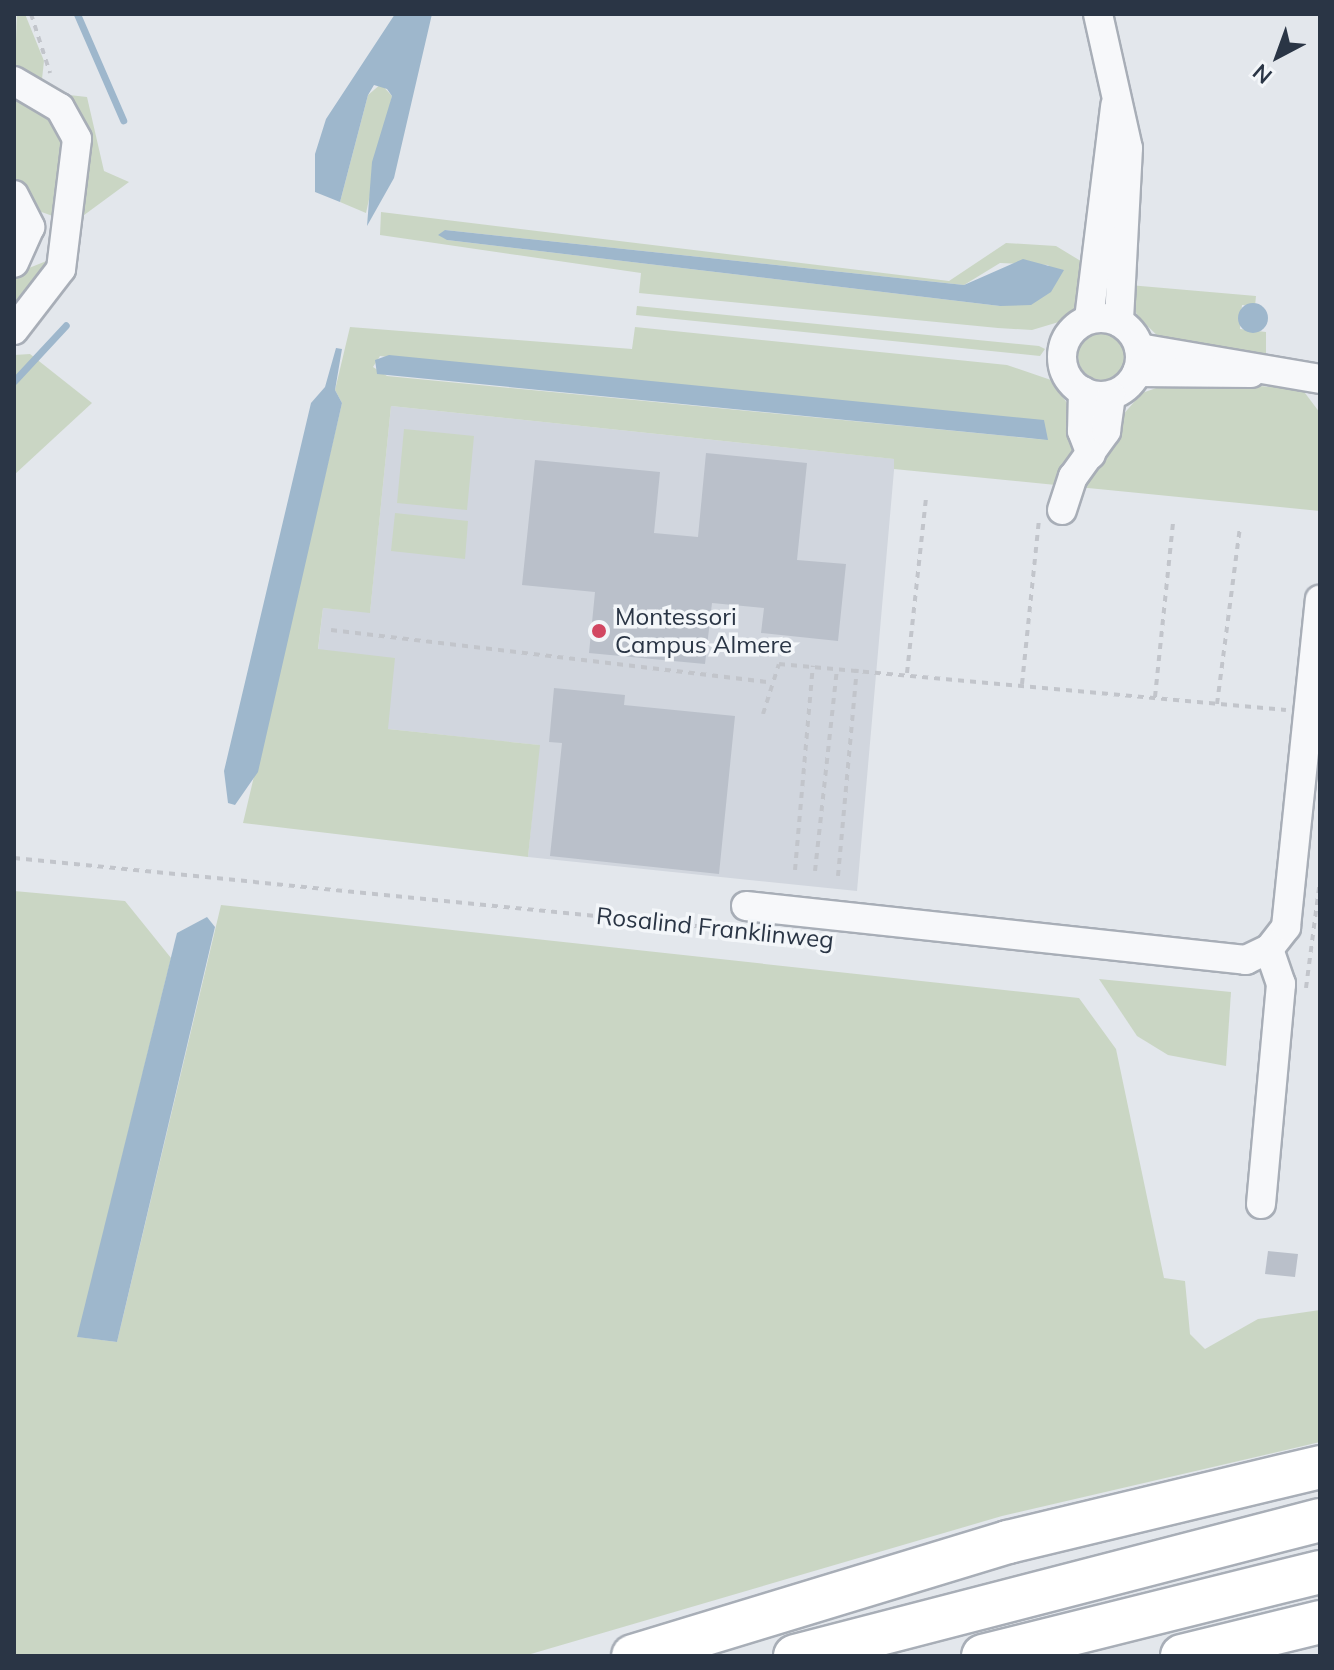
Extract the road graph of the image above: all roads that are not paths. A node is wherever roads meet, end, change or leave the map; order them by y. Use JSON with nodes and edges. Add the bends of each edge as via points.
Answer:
{"nodes":[{"id":1,"x":1098,"y":14,"type":"edge"},
{"id":2,"x":14,"y":81,"type":"edge"},
{"id":3,"x":1117,"y":98,"type":"junction"},
{"id":4,"x":14,"y":195,"type":"edge"},
{"id":5,"x":14,"y":263,"type":"edge"},
{"id":6,"x":1089,"y":319,"type":"junction"},
{"id":7,"x":1119,"y":322,"type":"junction"},
{"id":8,"x":14,"y":330,"type":"edge"},
{"id":9,"x":1138,"y":360,"type":"junction"},
{"id":10,"x":1320,"y":379,"type":"edge"},
{"id":11,"x":1083,"y":391,"type":"junction"},
{"id":12,"x":1111,"y":395,"type":"junction"},
{"id":13,"x":1091,"y":454,"type":"junction"},
{"id":14,"x":1051,"y":509,"type":"road end"},
{"id":15,"x":1320,"y":600,"type":"edge"},
{"id":16,"x":743,"y":918,"type":"road end"},
{"id":17,"x":1269,"y":949,"type":"junction"},
{"id":18,"x":1261,"y":1204,"type":"dead end"},
{"id":19,"x":1320,"y":1467,"type":"edge"},
{"id":20,"x":1320,"y":1520,"type":"edge"},
{"id":21,"x":1320,"y":1572,"type":"edge"},
{"id":22,"x":1320,"y":1622,"type":"edge"},
{"id":23,"x":633,"y":1656,"type":"edge"},
{"id":24,"x":795,"y":1656,"type":"edge"},
{"id":25,"x":983,"y":1656,"type":"edge"},
{"id":26,"x":1182,"y":1656,"type":"edge"}],
"edges":[{"from":1,"to":3,"type":"street"},
{"from":2,"to":8,"type":"street","via":[[49,99],[77,139],[66,251],[52,287]]},
{"from":3,"to":6,"type":"street"},
{"from":3,"to":7,"type":"street","via":[[1128,161]]},
{"from":4,"to":5,"type":"street","via":[[30,227]]},
{"from":6,"to":7,"type":"street"},
{"from":6,"to":11,"type":"street","via":[[1067,338],[1062,356],[1067,375]]},
{"from":7,"to":9,"type":"street"},
{"from":9,"to":10,"type":"street","via":[[1210,356],[1260,372]]},
{"from":9,"to":12,"type":"street"},
{"from":11,"to":12,"type":"street"},
{"from":11,"to":13,"type":"street","via":[[1082,431]]},
{"from":12,"to":13,"type":"street","via":[[1106,431]]},
{"from":13,"to":14,"type":"street"},
{"from":15,"to":17,"type":"street","via":[[1286,927]]},
{"from":16,"to":17,"type":"street","name":"Rosalind Franklinweg","via":[[1246,960]]},
{"from":17,"to":18,"type":"street","via":[[1281,984]]},
{"from":19,"to":23,"type":"highway","via":[[1008,1542]]},
{"from":20,"to":24,"type":"highway"},
{"from":21,"to":25,"type":"highway"},
{"from":22,"to":26,"type":"highway"}]}
